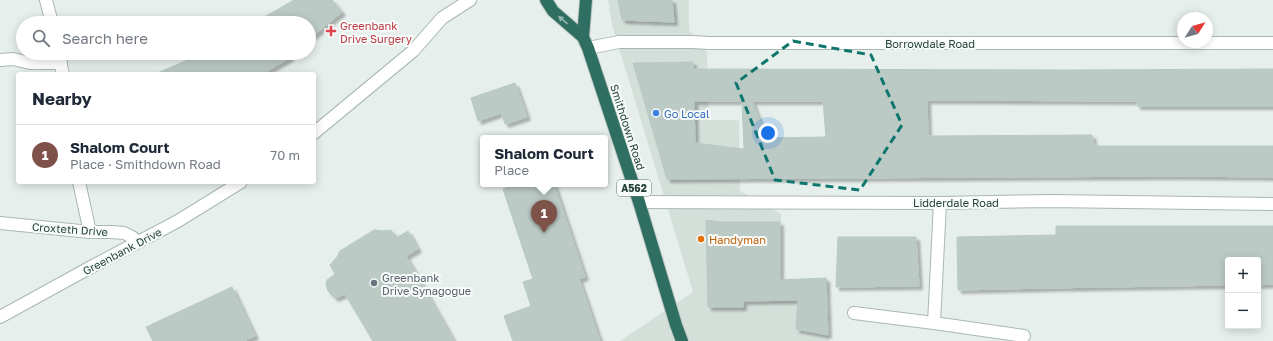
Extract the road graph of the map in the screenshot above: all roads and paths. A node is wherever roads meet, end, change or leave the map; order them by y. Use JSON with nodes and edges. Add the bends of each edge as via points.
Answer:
{"nodes":[{"id":1,"x":46,"y":0,"type":"edge"},
{"id":2,"x":453,"y":0,"type":"edge"},
{"id":3,"x":470,"y":0,"type":"edge"},
{"id":4,"x":546,"y":0,"type":"edge"},
{"id":5,"x":586,"y":0,"type":"edge"},
{"id":6,"x":50,"y":16,"type":"edge"},
{"id":7,"x":442,"y":18,"type":"junction"},
{"id":8,"x":583,"y":37,"type":"junction"},
{"id":9,"x":1273,"y":43,"type":"edge"},
{"id":10,"x":588,"y":48,"type":"junction"},
{"id":11,"x":0,"y":60,"type":"edge"},
{"id":12,"x":16,"y":60,"type":"edge"},
{"id":13,"x":17,"y":60,"type":"edge"},
{"id":14,"x":61,"y":63,"type":"edge"},
{"id":15,"x":316,"y":131,"type":"edge"},
{"id":16,"x":79,"y":184,"type":"edge"},
{"id":17,"x":239,"y":184,"type":"edge"},
{"id":18,"x":639,"y":202,"type":"junction"},
{"id":19,"x":940,"y":203,"type":"junction"},
{"id":20,"x":1273,"y":204,"type":"edge"},
{"id":21,"x":0,"y":223,"type":"edge"},
{"id":22,"x":90,"y":232,"type":"junction"},
{"id":23,"x":138,"y":242,"type":"junction"},
{"id":24,"x":854,"y":313,"type":"dead end"},
{"id":25,"x":0,"y":317,"type":"edge"},
{"id":26,"x":934,"y":323,"type":"junction"},
{"id":27,"x":1024,"y":336,"type":"dead end"},
{"id":28,"x":682,"y":341,"type":"edge"}],
"edges":[{"from":1,"to":6,"type":"street"},
{"from":2,"to":7,"type":"street"},
{"from":3,"to":7,"type":"street"},
{"from":8,"to":4,"type":"highway","name":"Smithdown Road","number":"A562","one_way":true,"via":[[553,12]]},
{"from":5,"to":8,"type":"highway","name":"Smithdown Road","number":"A562"},
{"from":7,"to":15,"type":"street","via":[[413,51]]},
{"from":8,"to":10,"type":"highway","name":"Smithdown Road","number":"A562"},
{"from":9,"to":10,"type":"street","name":"Borrowdale Road","via":[[619,42]]},
{"from":10,"to":18,"type":"highway","name":"Smithdown Road","number":"A562"},
{"from":11,"to":12,"type":"street"},
{"from":13,"to":14,"type":"street","via":[[30,63]]},
{"from":16,"to":22,"type":"street"},
{"from":17,"to":23,"type":"street","name":"Greenbank Drive"},
{"from":18,"to":19,"type":"street","name":"Lidderdale Road"},
{"from":18,"to":28,"type":"highway","name":"Smithdown Road","number":"A562"},
{"from":19,"to":20,"type":"street","name":"Lidderdale Road","via":[[1050,201]]},
{"from":19,"to":26,"type":"street"},
{"from":21,"to":22,"type":"street","name":"Croxteth Drive"},
{"from":22,"to":23,"type":"street","name":"Croxteth Drive","via":[[124,233]]},
{"from":23,"to":25,"type":"street","name":"Greenbank Drive"},
{"from":24,"to":26,"type":"street"},
{"from":26,"to":27,"type":"street"}]}
